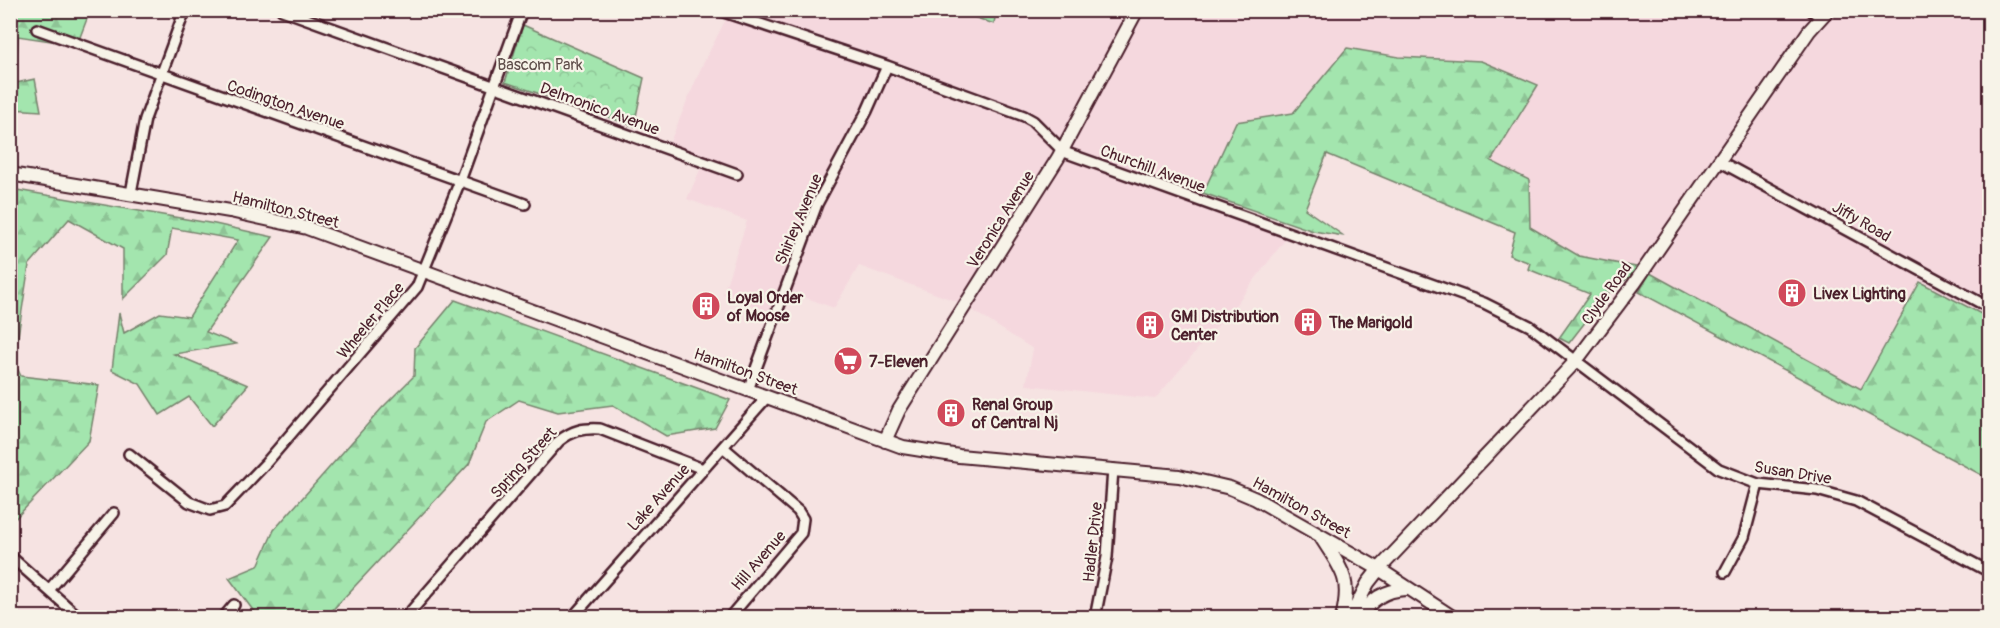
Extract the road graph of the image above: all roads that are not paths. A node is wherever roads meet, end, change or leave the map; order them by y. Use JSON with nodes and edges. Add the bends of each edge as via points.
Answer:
{"nodes":[{"id":1,"x":185,"y":10,"type":"edge"},
{"id":2,"x":282,"y":10,"type":"edge"},
{"id":3,"x":522,"y":10,"type":"edge"},
{"id":4,"x":718,"y":10,"type":"edge"},
{"id":5,"x":1137,"y":10,"type":"edge"},
{"id":6,"x":1820,"y":13,"type":"edge"},
{"id":7,"x":37,"y":29,"type":"dead end"},
{"id":8,"x":887,"y":66,"type":"junction"},
{"id":9,"x":162,"y":75,"type":"junction"},
{"id":10,"x":495,"y":86,"type":"junction"},
{"id":11,"x":1062,"y":150,"type":"junction"},
{"id":12,"x":1719,"y":161,"type":"junction"},
{"id":13,"x":10,"y":174,"type":"edge"},
{"id":14,"x":737,"y":174,"type":"dead end"},
{"id":15,"x":460,"y":181,"type":"junction"},
{"id":16,"x":131,"y":193,"type":"junction"},
{"id":17,"x":525,"y":204,"type":"dead end"},
{"id":18,"x":424,"y":270,"type":"junction"},
{"id":19,"x":1989,"y":308,"type":"edge"},
{"id":20,"x":1576,"y":361,"type":"junction"},
{"id":21,"x":748,"y":390,"type":"junction"},
{"id":22,"x":767,"y":397,"type":"junction"},
{"id":23,"x":885,"y":441,"type":"junction"},
{"id":24,"x":723,"y":447,"type":"junction"},
{"id":25,"x":129,"y":454,"type":"dead end"},
{"id":26,"x":704,"y":469,"type":"junction"},
{"id":27,"x":1113,"y":469,"type":"junction"},
{"id":28,"x":1758,"y":484,"type":"junction"},
{"id":29,"x":114,"y":513,"type":"dead end"},
{"id":30,"x":1320,"y":535,"type":"junction"},
{"id":31,"x":10,"y":556,"type":"edge"},
{"id":32,"x":1379,"y":569,"type":"junction"},
{"id":33,"x":1725,"y":572,"type":"dead end"},
{"id":34,"x":1989,"y":572,"type":"edge"},
{"id":35,"x":1406,"y":589,"type":"junction"},
{"id":36,"x":49,"y":590,"type":"junction"},
{"id":37,"x":234,"y":605,"type":"dead end"},
{"id":38,"x":80,"y":618,"type":"edge"},
{"id":39,"x":223,"y":618,"type":"edge"},
{"id":40,"x":405,"y":618,"type":"edge"},
{"id":41,"x":572,"y":618,"type":"edge"},
{"id":42,"x":729,"y":618,"type":"edge"},
{"id":43,"x":953,"y":618,"type":"edge"},
{"id":44,"x":982,"y":618,"type":"edge"},
{"id":45,"x":1095,"y":618,"type":"edge"},
{"id":46,"x":1342,"y":618,"type":"edge"},
{"id":47,"x":1350,"y":618,"type":"edge"},
{"id":48,"x":1360,"y":618,"type":"edge"},
{"id":49,"x":1454,"y":618,"type":"edge"}],
"edges":[{"from":1,"to":9,"type":"street"},
{"from":2,"to":10,"type":"street","name":"Delmonico Avenue"},
{"from":3,"to":10,"type":"street","name":"Wheeler Place"},
{"from":4,"to":8,"type":"street","name":"Churchill Avenue"},
{"from":5,"to":11,"type":"main road","name":"Veronica Avenue"},
{"from":6,"to":12,"type":"main road","name":"Clyde Road"},
{"from":7,"to":9,"type":"street","name":"Codington Avenue"},
{"from":8,"to":11,"type":"street","name":"Churchill Avenue","via":[[1024,116]]},
{"from":8,"to":21,"type":"street","name":"Shirley Avenue","via":[[817,204]]},
{"from":9,"to":15,"type":"street","name":"Codington Avenue"},
{"from":9,"to":16,"type":"street","via":[[141,137]]},
{"from":10,"to":14,"type":"street","name":"Delmonico Avenue"},
{"from":10,"to":15,"type":"street","name":"Wheeler Place"},
{"from":11,"to":20,"type":"street","name":"Churchill Avenue","via":[[1484,303],[1517,318]]},
{"from":11,"to":23,"type":"main road","name":"Veronica Avenue","via":[[899,410]]},
{"from":12,"to":19,"type":"street","name":"Jiffy Road"},
{"from":12,"to":20,"type":"main road","name":"Clyde Road"},
{"from":13,"to":16,"type":"main road","name":"Hamilton Street"},
{"from":15,"to":17,"type":"street","name":"Codington Avenue"},
{"from":15,"to":18,"type":"street","name":"Wheeler Place"},
{"from":16,"to":18,"type":"main road","name":"Hamilton Street","via":[[307,228]]},
{"from":18,"to":21,"type":"main road","name":"Hamilton Street"},
{"from":18,"to":25,"type":"street","name":"Wheeler Place","via":[[400,309],[266,463],[220,509],[189,502]]},
{"from":20,"to":28,"type":"street","name":"Susan Drive","via":[[1702,458]]},
{"from":20,"to":32,"type":"main road","name":"Clyde Road"},
{"from":21,"to":22,"type":"main road","name":"Hamilton Street"},
{"from":22,"to":23,"type":"main road","name":"Hamilton Street"},
{"from":22,"to":24,"type":"street","name":"Lake Avenue"},
{"from":23,"to":27,"type":"main road","name":"Hamilton Street","via":[[949,455]]},
{"from":24,"to":26,"type":"street","name":"Lake Avenue"},
{"from":24,"to":42,"type":"street","name":"Hill Avenue","via":[[803,519],[801,533]]},
{"from":26,"to":40,"type":"street","name":"Spring Street","via":[[600,429],[571,432]]},
{"from":26,"to":41,"type":"street","name":"Lake Avenue"},
{"from":27,"to":30,"type":"main road","name":"Hamilton Street","via":[[1179,476],[1230,488],[1256,498]]},
{"from":27,"to":45,"type":"street","name":"Hadler Drive","via":[[1107,557]]},
{"from":28,"to":33,"type":"street","via":[[1744,537]]},
{"from":28,"to":34,"type":"street","name":"Susan Drive","via":[[1816,490],[1856,501]]},
{"from":29,"to":36,"type":"street"},
{"from":30,"to":32,"type":"main road","name":"Hamilton Street"},
{"from":30,"to":46,"type":"main road","via":[[1345,577],[1347,592]]},
{"from":31,"to":36,"type":"street"},
{"from":32,"to":35,"type":"main road","name":"Hamilton Street"},
{"from":32,"to":47,"type":"main road","name":"Clyde Road"},
{"from":35,"to":48,"type":"main road","via":[[1384,593],[1372,601]]},
{"from":35,"to":49,"type":"main road","name":"Hamilton Street"},
{"from":36,"to":38,"type":"street"},
{"from":37,"to":39,"type":"street"},
{"from":43,"to":44,"type":"street"}]}
